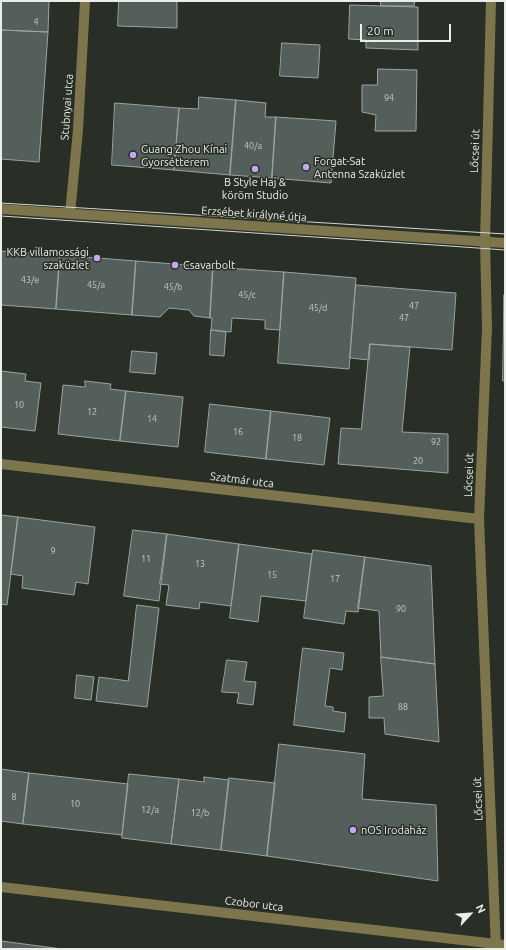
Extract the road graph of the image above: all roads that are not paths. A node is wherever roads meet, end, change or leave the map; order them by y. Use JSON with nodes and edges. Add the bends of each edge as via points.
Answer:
{"nodes":[{"id":1,"x":85,"y":1,"type":"edge"},
{"id":2,"x":491,"y":1,"type":"edge"},
{"id":3,"x":1,"y":209,"type":"edge"},
{"id":4,"x":70,"y":214,"type":"junction"},
{"id":5,"x":485,"y":241,"type":"junction"},
{"id":6,"x":505,"y":243,"type":"edge"},
{"id":7,"x":1,"y":464,"type":"edge"},
{"id":8,"x":479,"y":519,"type":"junction"},
{"id":9,"x":1,"y":887,"type":"edge"},
{"id":10,"x":499,"y":946,"type":"edge"}],
"edges":[{"from":1,"to":4,"type":"street","name":"Stubnyai utca","via":[[78,130]]},
{"from":2,"to":5,"type":"street","name":"Lőcsei út"},
{"from":3,"to":4,"type":"street","name":"Erzsébet királyné útja"},
{"from":4,"to":5,"type":"street","name":"Erzsébet királyné útja"},
{"from":5,"to":6,"type":"street","name":"Erzsébet királyné útja"},
{"from":5,"to":8,"type":"street","name":"Lőcsei út","via":[[487,328]]},
{"from":7,"to":8,"type":"street","name":"Szatmár utca"},
{"from":8,"to":10,"type":"street","name":"Lőcsei út"},
{"from":9,"to":10,"type":"street","name":"Czobor utca"}]}
